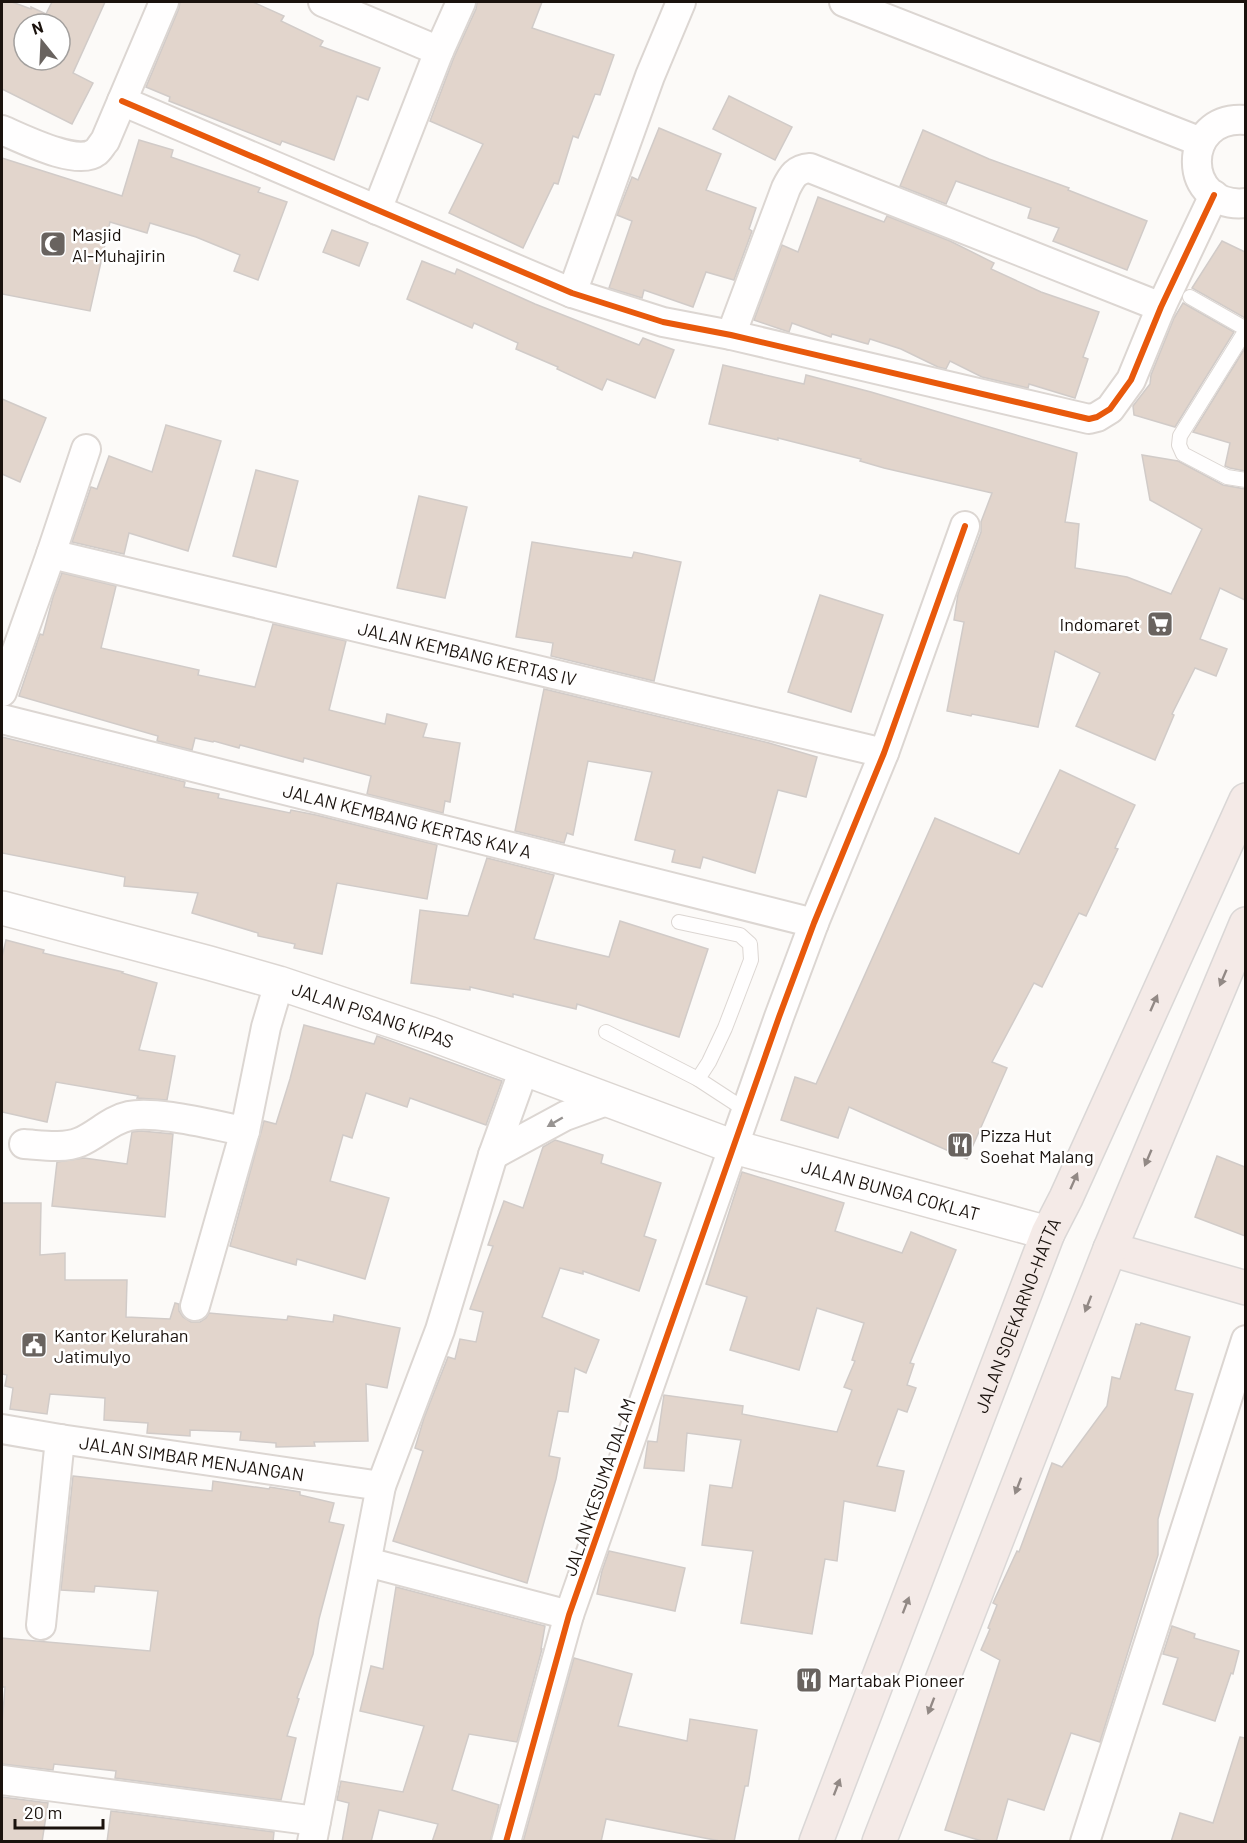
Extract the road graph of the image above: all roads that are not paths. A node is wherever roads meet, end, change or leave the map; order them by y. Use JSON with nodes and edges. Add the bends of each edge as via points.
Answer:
{"nodes":[{"id":1,"x":164,"y":2,"type":"edge"},
{"id":2,"x":323,"y":2,"type":"edge"},
{"id":3,"x":462,"y":2,"type":"edge"},
{"id":4,"x":681,"y":2,"type":"edge"},
{"id":5,"x":844,"y":2,"type":"edge"},
{"id":6,"x":439,"y":51,"type":"junction"},
{"id":7,"x":122,"y":101,"type":"junction"},
{"id":8,"x":1245,"y":120,"type":"edge"},
{"id":9,"x":2,"y":130,"type":"edge"},
{"id":10,"x":1201,"y":142,"type":"junction"},
{"id":11,"x":1214,"y":195,"type":"junction"},
{"id":12,"x":1245,"y":202,"type":"edge"},
{"id":13,"x":376,"y":210,"type":"junction"},
{"id":14,"x":572,"y":293,"type":"junction"},
{"id":15,"x":1190,"y":297,"type":"dead end"},
{"id":16,"x":1161,"y":307,"type":"junction"},
{"id":17,"x":1245,"y":329,"type":"edge"},
{"id":18,"x":731,"y":335,"type":"junction"},
{"id":19,"x":86,"y":449,"type":"dead end"},
{"id":20,"x":1245,"y":480,"type":"edge"},
{"id":21,"x":965,"y":526,"type":"dead end"},
{"id":22,"x":51,"y":554,"type":"junction"},
{"id":23,"x":2,"y":692,"type":"edge"},
{"id":24,"x":2,"y":719,"type":"edge"},
{"id":25,"x":885,"y":753,"type":"junction"},
{"id":26,"x":1245,"y":800,"type":"edge"},
{"id":27,"x":2,"y":908,"type":"edge"},
{"id":28,"x":679,"y":922,"type":"dead end"},
{"id":29,"x":814,"y":923,"type":"junction"},
{"id":30,"x":1245,"y":924,"type":"edge"},
{"id":31,"x":279,"y":983,"type":"junction"},
{"id":32,"x":606,"y":1032,"type":"dead end"},
{"id":33,"x":524,"y":1069,"type":"junction"},
{"id":34,"x":698,"y":1079,"type":"junction"},
{"id":35,"x":609,"y":1100,"type":"junction"},
{"id":36,"x":747,"y":1111,"type":"junction"},
{"id":37,"x":245,"y":1131,"type":"junction"},
{"id":38,"x":24,"y":1144,"type":"dead end"},
{"id":39,"x":734,"y":1147,"type":"junction"},
{"id":40,"x":493,"y":1155,"type":"junction"},
{"id":41,"x":1048,"y":1233,"type":"junction"},
{"id":42,"x":1110,"y":1250,"type":"junction"},
{"id":43,"x":1245,"y":1288,"type":"edge"},
{"id":44,"x":195,"y":1306,"type":"dead end"},
{"id":45,"x":1245,"y":1340,"type":"edge"},
{"id":46,"x":2,"y":1428,"type":"edge"},
{"id":47,"x":60,"y":1439,"type":"junction"},
{"id":48,"x":381,"y":1486,"type":"junction"},
{"id":49,"x":367,"y":1562,"type":"junction"},
{"id":50,"x":569,"y":1615,"type":"junction"},
{"id":51,"x":41,"y":1624,"type":"dead end"},
{"id":52,"x":2,"y":1780,"type":"edge"},
{"id":53,"x":314,"y":1832,"type":"edge"},
{"id":54,"x":506,"y":1842,"type":"edge"},
{"id":55,"x":816,"y":1842,"type":"edge"},
{"id":56,"x":879,"y":1842,"type":"edge"},
{"id":57,"x":1085,"y":1842,"type":"edge"}],
"edges":[{"from":1,"to":7,"type":"street"},
{"from":2,"to":6,"type":"street"},
{"from":3,"to":6,"type":"street"},
{"from":4,"to":14,"type":"street","via":[[650,76]]},
{"from":5,"to":10,"type":"street"},
{"from":6,"to":13,"type":"street"},
{"from":7,"to":9,"type":"street","via":[[105,141],[95,154],[63,154]]},
{"from":7,"to":13,"type":"street"},
{"from":8,"to":10,"type":"street","via":[[1216,125]]},
{"from":10,"to":11,"type":"street","via":[[1196,158],[1198,175]]},
{"from":11,"to":12,"type":"street","via":[[1236,204]]},
{"from":11,"to":16,"type":"street"},
{"from":13,"to":14,"type":"street"},
{"from":14,"to":18,"type":"street","via":[[663,322]]},
{"from":15,"to":17,"type":"lane"},
{"from":16,"to":18,"type":"street","via":[[1131,380],[1110,409],[1089,419]]},
{"from":16,"to":18,"type":"street","via":[[810,168],[795,172],[786,188]]},
{"from":17,"to":20,"type":"lane","via":[[1180,436],[1179,445],[1183,454],[1192,459],[1227,477]]},
{"from":19,"to":22,"type":"street"},
{"from":21,"to":25,"type":"street","name":"JALAN KESUMA DALAM"},
{"from":22,"to":23,"type":"street"},
{"from":22,"to":25,"type":"street","name":"JALAN KEMBANG KERTAS IV"},
{"from":24,"to":29,"type":"street","name":"JALAN KEMBANG KERTAS KAV A"},
{"from":25,"to":29,"type":"street","name":"JALAN KESUMA DALAM"},
{"from":41,"to":26,"type":"main road","name":"JALAN SOEKARNO-HATTA","one_way":true},
{"from":27,"to":31,"type":"street","name":"JALAN PISANG KIPAS"},
{"from":28,"to":34,"type":"lane","via":[[740,935],[750,944],[751,960],[725,1028]]},
{"from":29,"to":36,"type":"street","name":"JALAN KESUMA DALAM"},
{"from":30,"to":42,"type":"main road","one_way":true},
{"from":31,"to":33,"type":"street","name":"JALAN PISANG KIPAS"},
{"from":31,"to":37,"type":"street"},
{"from":32,"to":34,"type":"lane"},
{"from":33,"to":35,"type":"street","name":"JALAN PISANG KIPAS"},
{"from":33,"to":40,"type":"street"},
{"from":34,"to":36,"type":"lane"},
{"from":35,"to":39,"type":"street","name":"JALAN PISANG KIPAS"},
{"from":35,"to":40,"type":"street","one_way":true,"via":[[565,1116]]},
{"from":36,"to":39,"type":"street","name":"JALAN KESUMA DALAM"},
{"from":37,"to":38,"type":"street","via":[[159,1116],[129,1116],[78,1143]]},
{"from":37,"to":44,"type":"street"},
{"from":39,"to":41,"type":"street","name":"JALAN BUNGA COKLAT"},
{"from":39,"to":50,"type":"street","name":"JALAN KESUMA DALAM"},
{"from":40,"to":48,"type":"street","via":[[440,1330]]},
{"from":55,"to":41,"type":"main road","name":"JALAN SOEKARNO-HATTA","one_way":true},
{"from":42,"to":43,"type":"main road"},
{"from":42,"to":56,"type":"main road","one_way":true},
{"from":45,"to":57,"type":"street"},
{"from":46,"to":47,"type":"street","name":"JALAN SIMBAR MENJANGAN"},
{"from":47,"to":48,"type":"street","name":"JALAN SIMBAR MENJANGAN"},
{"from":47,"to":51,"type":"street"},
{"from":48,"to":49,"type":"street"},
{"from":49,"to":50,"type":"street"},
{"from":49,"to":53,"type":"street"},
{"from":50,"to":54,"type":"street","name":"JALAN KESUMA DALAM"},
{"from":52,"to":53,"type":"street"}]}
